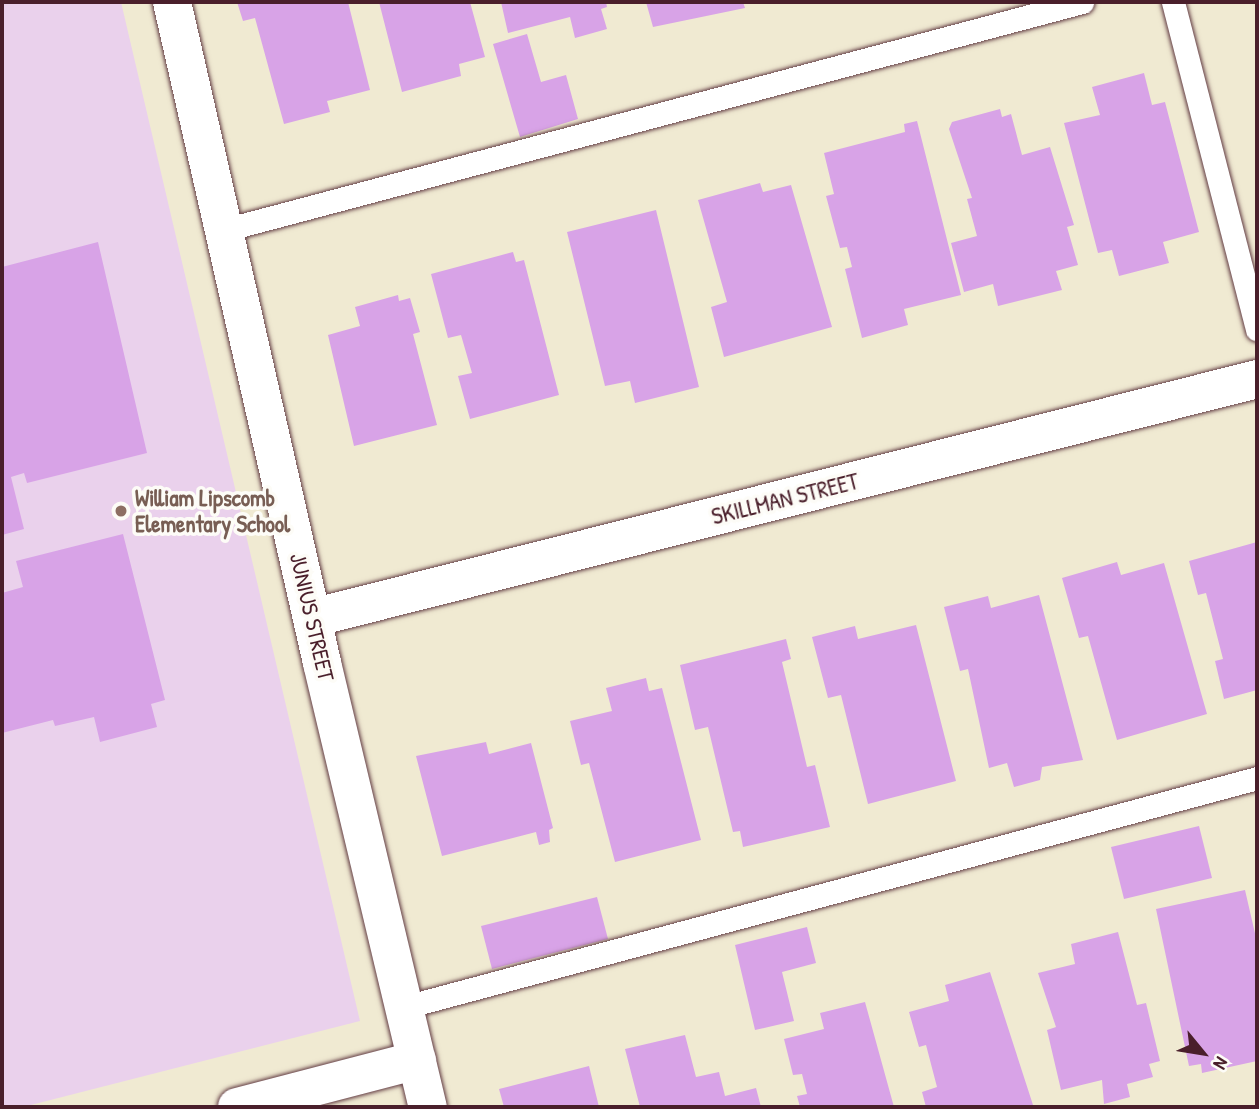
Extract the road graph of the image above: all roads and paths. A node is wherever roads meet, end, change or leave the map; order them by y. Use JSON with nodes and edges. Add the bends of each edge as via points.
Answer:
{"nodes":[{"id":1,"x":172,"y":2,"type":"edge"},
{"id":2,"x":1082,"y":2,"type":"edge"},
{"id":3,"x":1173,"y":2,"type":"edge"},
{"id":4,"x":224,"y":230,"type":"junction"},
{"id":5,"x":1257,"y":329,"type":"edge"},
{"id":6,"x":1257,"y":379,"type":"edge"},
{"id":7,"x":312,"y":618,"type":"junction"},
{"id":8,"x":1257,"y":778,"type":"edge"},
{"id":9,"x":405,"y":1007,"type":"junction"},
{"id":10,"x":417,"y":1060,"type":"junction"},
{"id":11,"x":237,"y":1107,"type":"edge"},
{"id":12,"x":428,"y":1107,"type":"edge"}],
"edges":[{"from":1,"to":4,"type":"street","name":"JUNIUS STREET"},
{"from":2,"to":4,"type":"lane"},
{"from":3,"to":5,"type":"lane"},
{"from":4,"to":7,"type":"street","name":"JUNIUS STREET"},
{"from":6,"to":7,"type":"street","name":"SKILLMAN STREET"},
{"from":7,"to":9,"type":"street","name":"JUNIUS STREET"},
{"from":8,"to":9,"type":"lane"},
{"from":9,"to":10,"type":"street","name":"JUNIUS STREET"},
{"from":10,"to":11,"type":"street"},
{"from":10,"to":12,"type":"street","name":"JUNIUS STREET"}]}
